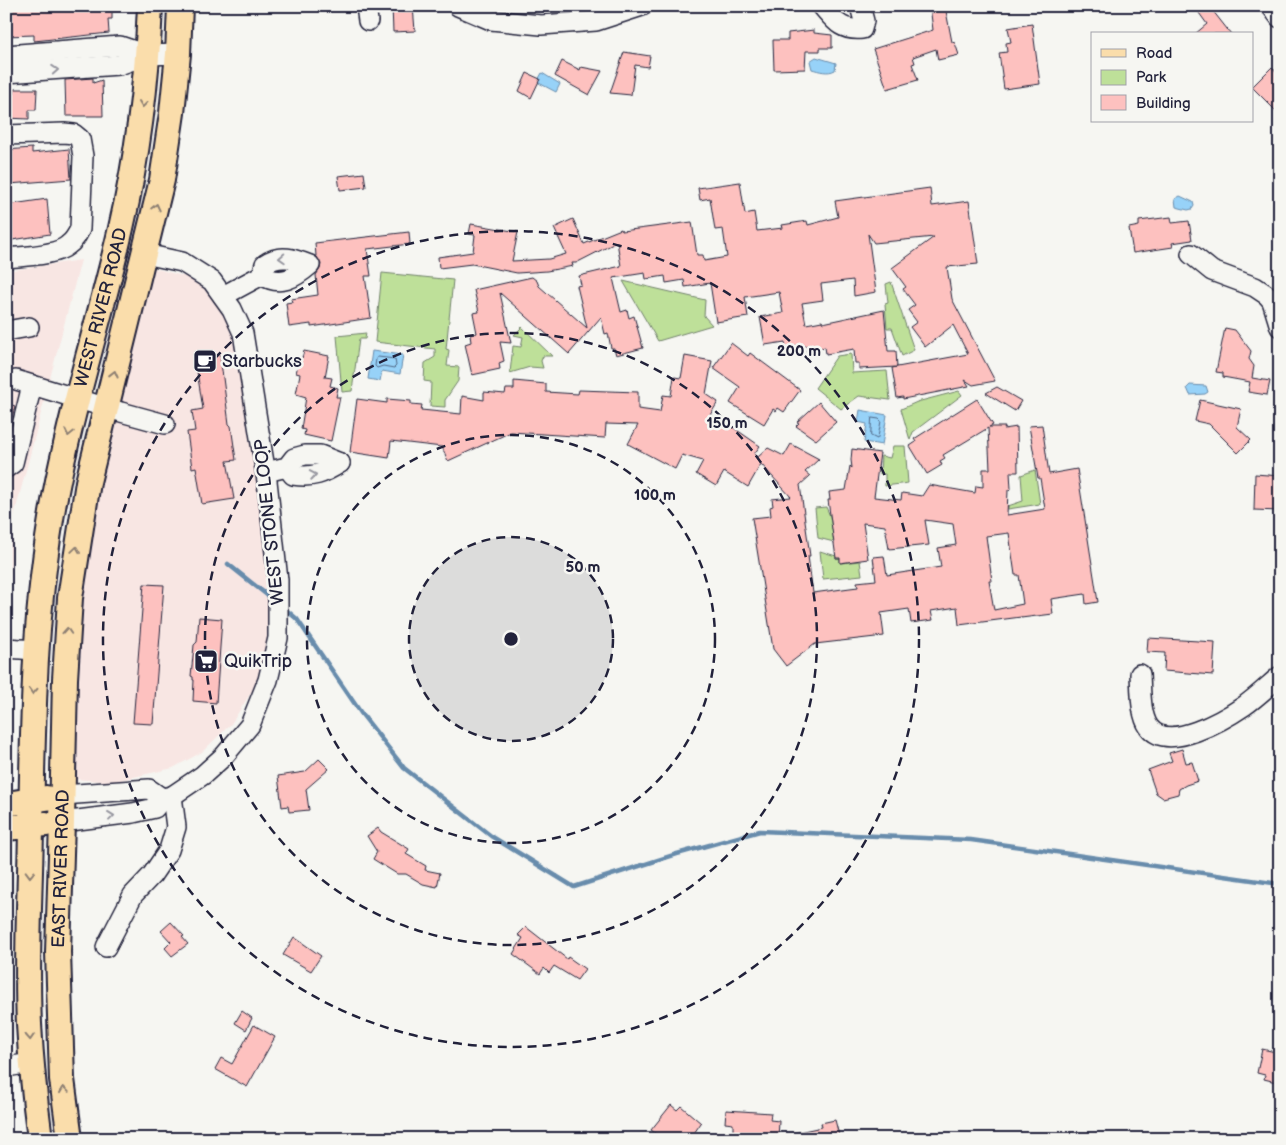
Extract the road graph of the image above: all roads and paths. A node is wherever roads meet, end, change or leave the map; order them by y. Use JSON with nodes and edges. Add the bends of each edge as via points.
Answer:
{"nodes":[{"id":1,"x":150,"y":6,"type":"edge"},
{"id":2,"x":180,"y":6,"type":"edge"},
{"id":3,"x":458,"y":6,"type":"edge"},
{"id":4,"x":642,"y":6,"type":"edge"},
{"id":5,"x":860,"y":6,"type":"edge"},
{"id":6,"x":1270,"y":6,"type":"edge"},
{"id":7,"x":829,"y":10,"type":"edge"},
{"id":8,"x":1280,"y":18,"type":"edge"},
{"id":9,"x":178,"y":54,"type":"junction"},
{"id":10,"x":6,"y":55,"type":"edge"},
{"id":11,"x":147,"y":55,"type":"junction"},
{"id":12,"x":6,"y":73,"type":"edge"},
{"id":13,"x":6,"y":135,"type":"edge"},
{"id":14,"x":145,"y":254,"type":"junction"},
{"id":15,"x":1192,"y":254,"type":"dead end"},
{"id":16,"x":6,"y":258,"type":"edge"},
{"id":17,"x":262,"y":275,"type":"dead end"},
{"id":18,"x":223,"y":296,"type":"junction"},
{"id":19,"x":29,"y":327,"type":"dead end"},
{"id":20,"x":1280,"y":327,"type":"edge"},
{"id":21,"x":6,"y":331,"type":"edge"},
{"id":22,"x":77,"y":399,"type":"junction"},
{"id":23,"x":106,"y":407,"type":"junction"},
{"id":24,"x":166,"y":424,"type":"dead end"},
{"id":25,"x":287,"y":467,"type":"dead end"},
{"id":26,"x":6,"y":468,"type":"edge"},
{"id":27,"x":266,"y":472,"type":"junction"},
{"id":28,"x":70,"y":598,"type":"joint"},
{"id":29,"x":39,"y":608,"type":"joint"},
{"id":30,"x":6,"y":648,"type":"edge"},
{"id":31,"x":35,"y":650,"type":"junction"},
{"id":32,"x":1140,"y":674,"type":"dead end"},
{"id":33,"x":1280,"y":676,"type":"edge"},
{"id":34,"x":62,"y":795,"type":"junction"},
{"id":35,"x":167,"y":797,"type":"junction"},
{"id":36,"x":31,"y":800,"type":"junction"},
{"id":37,"x":6,"y":804,"type":"edge"},
{"id":38,"x":62,"y":822,"type":"junction"},
{"id":39,"x":31,"y":825,"type":"junction"},
{"id":40,"x":6,"y":828,"type":"edge"},
{"id":41,"x":106,"y":947,"type":"dead end"},
{"id":42,"x":32,"y":1063,"type":"junction"},
{"id":43,"x":6,"y":1067,"type":"edge"},
{"id":44,"x":40,"y":1139,"type":"edge"},
{"id":45,"x":70,"y":1139,"type":"edge"}],
"edges":[{"from":1,"to":11,"type":"main road","name":"WEST RIVER ROAD"},
{"from":2,"to":9,"type":"main road","name":"WEST RIVER ROAD"},
{"from":3,"to":4,"type":"street","via":[[491,20],[541,25],[596,21]]},
{"from":5,"to":7,"type":"street","via":[[864,21],[862,28],[838,24]]},
{"from":6,"to":8,"type":"street"},
{"from":9,"to":11,"type":"street"},
{"from":14,"to":9,"type":"main road","name":"WEST RIVER ROAD","one_way":true,"via":[[168,147]]},
{"from":10,"to":11,"type":"street","via":[[120,46]]},
{"from":12,"to":11,"type":"street","one_way":true,"via":[[119,65]]},
{"from":11,"to":22,"type":"main road","name":"WEST RIVER ROAD","one_way":true,"via":[[130,185]]},
{"from":13,"to":16,"type":"street","via":[[74,134],[81,143],[83,156],[80,229],[75,238],[58,251]]},
{"from":14,"to":18,"type":"street","name":"WEST STONE LOOP","via":[[182,262],[212,281]]},
{"from":23,"to":14,"type":"main road","name":"WEST RIVER ROAD","one_way":true},
{"from":15,"to":20,"type":"street","via":[[1212,271],[1266,295],[1272,301]]},
{"from":17,"to":18,"type":"street"},
{"from":18,"to":27,"type":"street","name":"WEST STONE LOOP","via":[[232,308],[242,333]]},
{"from":19,"to":21,"type":"street"},
{"from":22,"to":23,"type":"street"},
{"from":22,"to":26,"type":"street","via":[[24,383],[14,463]]},
{"from":22,"to":29,"type":"main road","name":"WEST RIVER ROAD","one_way":true,"via":[[56,489]]},
{"from":23,"to":24,"type":"street"},
{"from":28,"to":23,"type":"main road","name":"WEST RIVER ROAD","one_way":true,"via":[[84,500]]},
{"from":25,"to":27,"type":"street"},
{"from":27,"to":35,"type":"street","name":"WEST STONE LOOP","via":[[278,588],[278,638],[268,680],[250,725],[224,756],[203,775]]},
{"from":34,"to":28,"type":"main road","name":"EAST RIVER ROAD","one_way":true,"via":[[64,678]]},
{"from":29,"to":31,"type":"main road","name":"EAST RIVER ROAD"},
{"from":30,"to":31,"type":"street"},
{"from":31,"to":36,"type":"main road","name":"EAST RIVER ROAD","one_way":true},
{"from":32,"to":33,"type":"street","via":[[1148,725],[1157,734],[1167,737],[1192,733],[1221,720],[1244,706]]},
{"from":34,"to":35,"type":"street","via":[[149,789]]},
{"from":34,"to":36,"type":"main road"},
{"from":34,"to":38,"type":"main road","name":"EAST RIVER ROAD"},
{"from":38,"to":35,"type":"street","name":"WEST STONE LOOP","one_way":true,"via":[[148,810]]},
{"from":35,"to":41,"type":"street","via":[[176,828],[169,850],[133,895]]},
{"from":36,"to":37,"type":"main road"},
{"from":36,"to":39,"type":"main road","name":"EAST RIVER ROAD"},
{"from":38,"to":39,"type":"main road"},
{"from":45,"to":38,"type":"main road","name":"EAST RIVER ROAD","one_way":true,"via":[[62,1079],[59,1004]]},
{"from":39,"to":40,"type":"main road"},
{"from":39,"to":42,"type":"main road","name":"EAST RIVER ROAD","one_way":true,"via":[[29,976]]},
{"from":42,"to":43,"type":"street"},
{"from":42,"to":44,"type":"main road","name":"EAST RIVER ROAD"}]}
